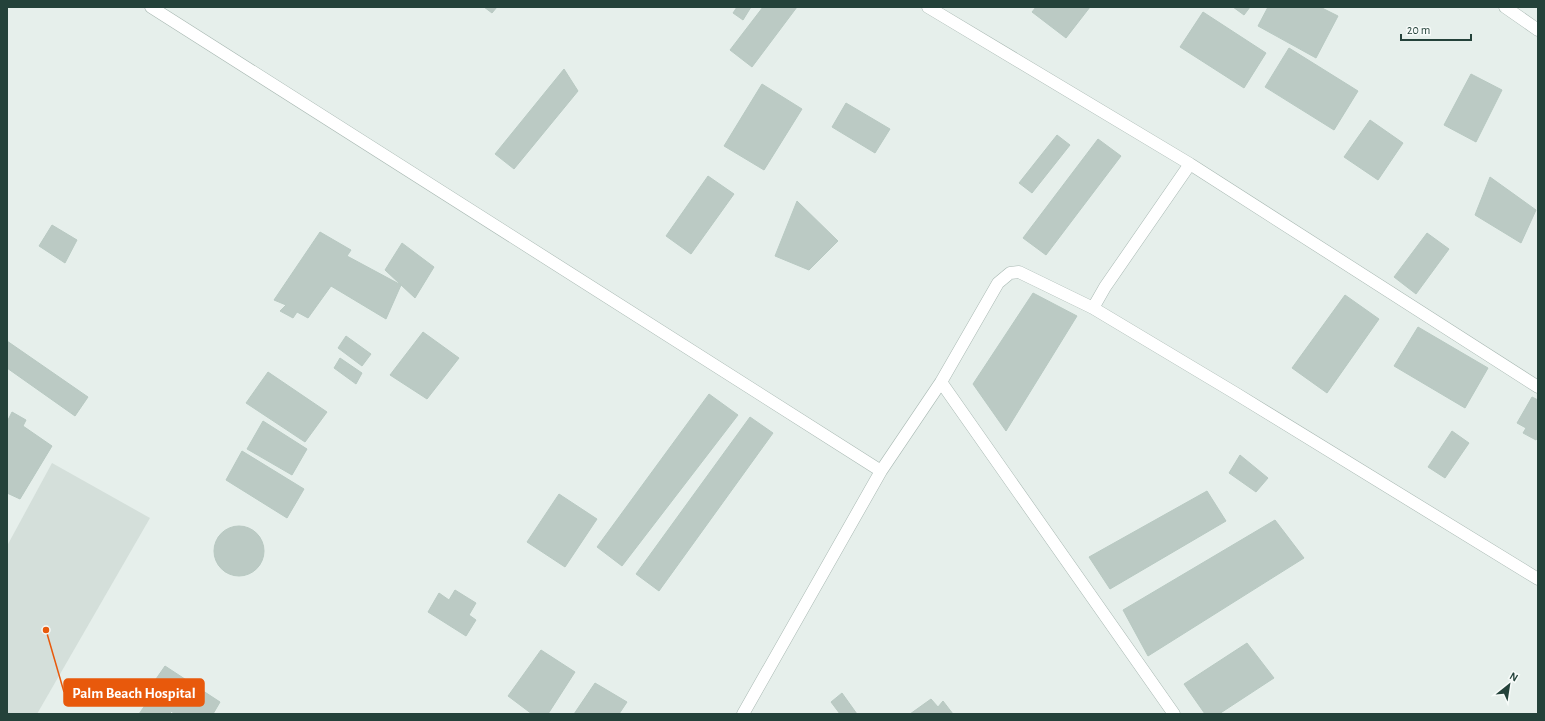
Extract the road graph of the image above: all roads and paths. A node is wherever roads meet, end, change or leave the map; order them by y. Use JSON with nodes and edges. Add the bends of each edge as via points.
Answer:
{"nodes":[{"id":1,"x":151,"y":7,"type":"edge"},
{"id":2,"x":928,"y":7,"type":"edge"},
{"id":3,"x":1505,"y":7,"type":"edge"},
{"id":4,"x":1538,"y":30,"type":"edge"},
{"id":5,"x":1190,"y":164,"type":"junction"},
{"id":6,"x":1093,"y":308,"type":"junction"},
{"id":7,"x":941,"y":382,"type":"junction"},
{"id":8,"x":1538,"y":387,"type":"edge"},
{"id":9,"x":881,"y":471,"type":"junction"},
{"id":10,"x":1538,"y":579,"type":"edge"},
{"id":11,"x":743,"y":714,"type":"edge"},
{"id":12,"x":1174,"y":714,"type":"edge"}],
"edges":[{"from":1,"to":9,"type":"street"},
{"from":2,"to":5,"type":"street"},
{"from":3,"to":4,"type":"street"},
{"from":5,"to":6,"type":"street"},
{"from":5,"to":8,"type":"street"},
{"from":6,"to":7,"type":"street","via":[[1019,272],[1010,273],[998,283]]},
{"from":6,"to":10,"type":"street"},
{"from":7,"to":9,"type":"street"},
{"from":7,"to":12,"type":"street"},
{"from":9,"to":11,"type":"street"}]}
